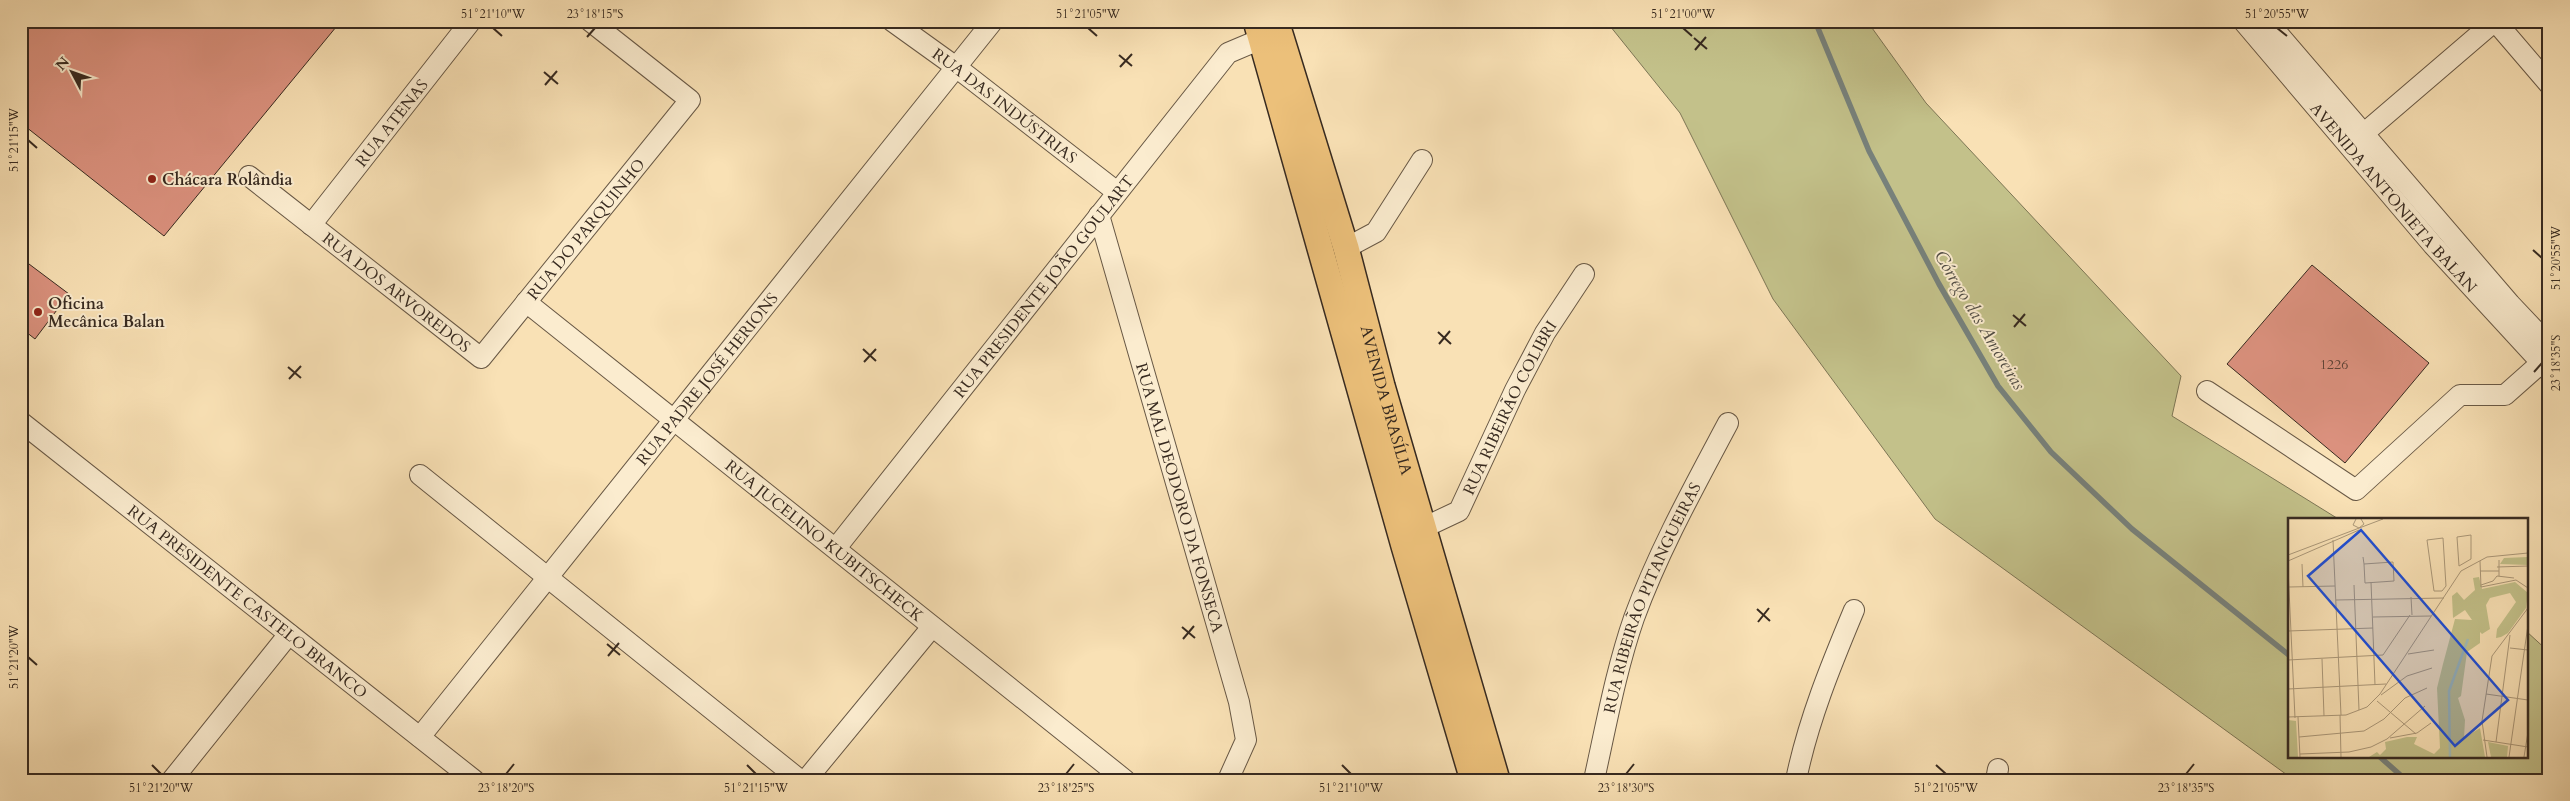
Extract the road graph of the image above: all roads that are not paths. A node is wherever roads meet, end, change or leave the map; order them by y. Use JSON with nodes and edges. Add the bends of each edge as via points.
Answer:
{"nodes":[{"id":1,"x":471,"y":21,"type":"edge"},
{"id":2,"x":590,"y":21,"type":"edge"},
{"id":3,"x":892,"y":21,"type":"edge"},
{"id":4,"x":993,"y":21,"type":"edge"},
{"id":5,"x":2243,"y":21,"type":"edge"},
{"id":6,"x":2267,"y":21,"type":"edge"},
{"id":7,"x":2495,"y":21,"type":"edge"},
{"id":8,"x":1268,"y":28,"type":"edge"},
{"id":9,"x":956,"y":67,"type":"junction"},
{"id":10,"x":2549,"y":84,"type":"edge"},
{"id":11,"x":2357,"y":139,"type":"junction"},
{"id":12,"x":1422,"y":160,"type":"dead end"},
{"id":13,"x":249,"y":176,"type":"dead end"},
{"id":14,"x":1117,"y":192,"type":"junction"},
{"id":15,"x":1099,"y":215,"type":"junction"},
{"id":16,"x":311,"y":225,"type":"junction"},
{"id":17,"x":1346,"y":248,"type":"junction"},
{"id":18,"x":1584,"y":274,"type":"dead end"},
{"id":19,"x":526,"y":302,"type":"junction"},
{"id":20,"x":481,"y":358,"type":"joint"},
{"id":21,"x":2547,"y":359,"type":"edge"},
{"id":22,"x":2207,"y":391,"type":"dead end"},
{"id":23,"x":672,"y":420,"type":"junction"},
{"id":24,"x":21,"y":422,"type":"edge"},
{"id":25,"x":1728,"y":423,"type":"dead end"},
{"id":26,"x":420,"y":475,"type":"dead end"},
{"id":27,"x":1423,"y":528,"type":"junction"},
{"id":28,"x":836,"y":548,"type":"junction"},
{"id":29,"x":548,"y":578,"type":"junction"},
{"id":30,"x":1854,"y":610,"type":"dead end"},
{"id":31,"x":932,"y":627,"type":"junction"},
{"id":32,"x":289,"y":634,"type":"junction"},
{"id":33,"x":420,"y":737,"type":"junction"},
{"id":34,"x":172,"y":780,"type":"edge"},
{"id":35,"x":474,"y":780,"type":"edge"},
{"id":36,"x":800,"y":780,"type":"edge"},
{"id":37,"x":806,"y":780,"type":"edge"},
{"id":38,"x":1125,"y":780,"type":"edge"},
{"id":39,"x":1228,"y":780,"type":"edge"},
{"id":40,"x":1474,"y":780,"type":"edge"},
{"id":41,"x":1497,"y":780,"type":"edge"},
{"id":42,"x":1594,"y":780,"type":"edge"},
{"id":43,"x":1796,"y":780,"type":"edge"}],
"edges":[{"from":1,"to":16,"type":"street","name":"RUA ATENAS"},
{"from":2,"to":19,"type":"street","name":"RUA DO PARQUINHO","via":[[690,100]]},
{"from":3,"to":9,"type":"street","name":"RUA DAS INDÚSTRIAS"},
{"from":4,"to":9,"type":"street","name":"RUA PADRE JOSÉ HERIONS"},
{"from":5,"to":11,"type":"street","name":"AVENIDA ANTONIETA BALAN"},
{"from":6,"to":11,"type":"street","name":"AVENIDA ANTONIETA BALAN"},
{"from":7,"to":10,"type":"street"},
{"from":7,"to":11,"type":"street"},
{"from":8,"to":14,"type":"street","name":"RUA PRESIDENTE JOÃO GOULART","via":[[1228,53]]},
{"from":8,"to":17,"type":"main road","name":"AVENIDA BRASÍLIA"},
{"from":8,"to":40,"type":"main road","name":"AVENIDA BRASÍLIA","via":[[1404,546]]},
{"from":9,"to":14,"type":"street","name":"RUA DAS INDÚSTRIAS"},
{"from":9,"to":23,"type":"street","name":"RUA PADRE JOSÉ HERIONS"},
{"from":11,"to":21,"type":"street","name":"AVENIDA ANTONIETA BALAN","via":[[2433,245]]},
{"from":12,"to":17,"type":"street","via":[[1376,232]]},
{"from":13,"to":16,"type":"street","name":"RUA DOS ARVOREDOS"},
{"from":14,"to":15,"type":"street","name":"RUA PRESIDENTE JOÃO GOULART"},
{"from":15,"to":28,"type":"street","name":"RUA PRESIDENTE JOÃO GOULART"},
{"from":15,"to":39,"type":"street","name":"RUA MAL DEODORO DA FONSECA","via":[[1239,702],[1246,740]]},
{"from":16,"to":20,"type":"street","name":"RUA DOS ARVOREDOS"},
{"from":17,"to":27,"type":"main road","name":"AVENIDA BRASÍLIA"},
{"from":18,"to":27,"type":"street","name":"RUA RIBEIRÃO COLIBRI","via":[[1545,334],[1459,511]]},
{"from":19,"to":20,"type":"street","name":"RUA DO PARQUINHO"},
{"from":19,"to":23,"type":"street","name":"RUA JUCELINO KUBITSCHECK"},
{"from":21,"to":22,"type":"street","via":[[2505,395],[2460,394],[2356,490]]},
{"from":23,"to":28,"type":"street","name":"RUA JUCELINO KUBITSCHECK"},
{"from":23,"to":29,"type":"street","name":"RUA PADRE JOSÉ HERIONS"},
{"from":24,"to":32,"type":"street","name":"RUA PRESIDENTE CASTELO BRANCO"},
{"from":25,"to":42,"type":"street","name":"RUA RIBEIRÃO PITANGUEIRAS","via":[[1667,539],[1634,619],[1612,695]]},
{"from":26,"to":29,"type":"street"},
{"from":27,"to":41,"type":"main road","name":"AVENIDA BRASÍLIA"},
{"from":28,"to":31,"type":"street","name":"RUA JUCELINO KUBITSCHECK"},
{"from":29,"to":33,"type":"street","name":"RUA PADRE JOSÉ HERIONS"},
{"from":29,"to":36,"type":"street"},
{"from":30,"to":43,"type":"street","via":[[1830,668],[1800,757]]},
{"from":31,"to":37,"type":"street"},
{"from":31,"to":38,"type":"street","name":"RUA JUCELINO KUBITSCHECK"},
{"from":32,"to":33,"type":"street","name":"RUA PRESIDENTE CASTELO BRANCO"},
{"from":32,"to":34,"type":"street"},
{"from":33,"to":35,"type":"street","name":"RUA PRESIDENTE CASTELO BRANCO"}]}
